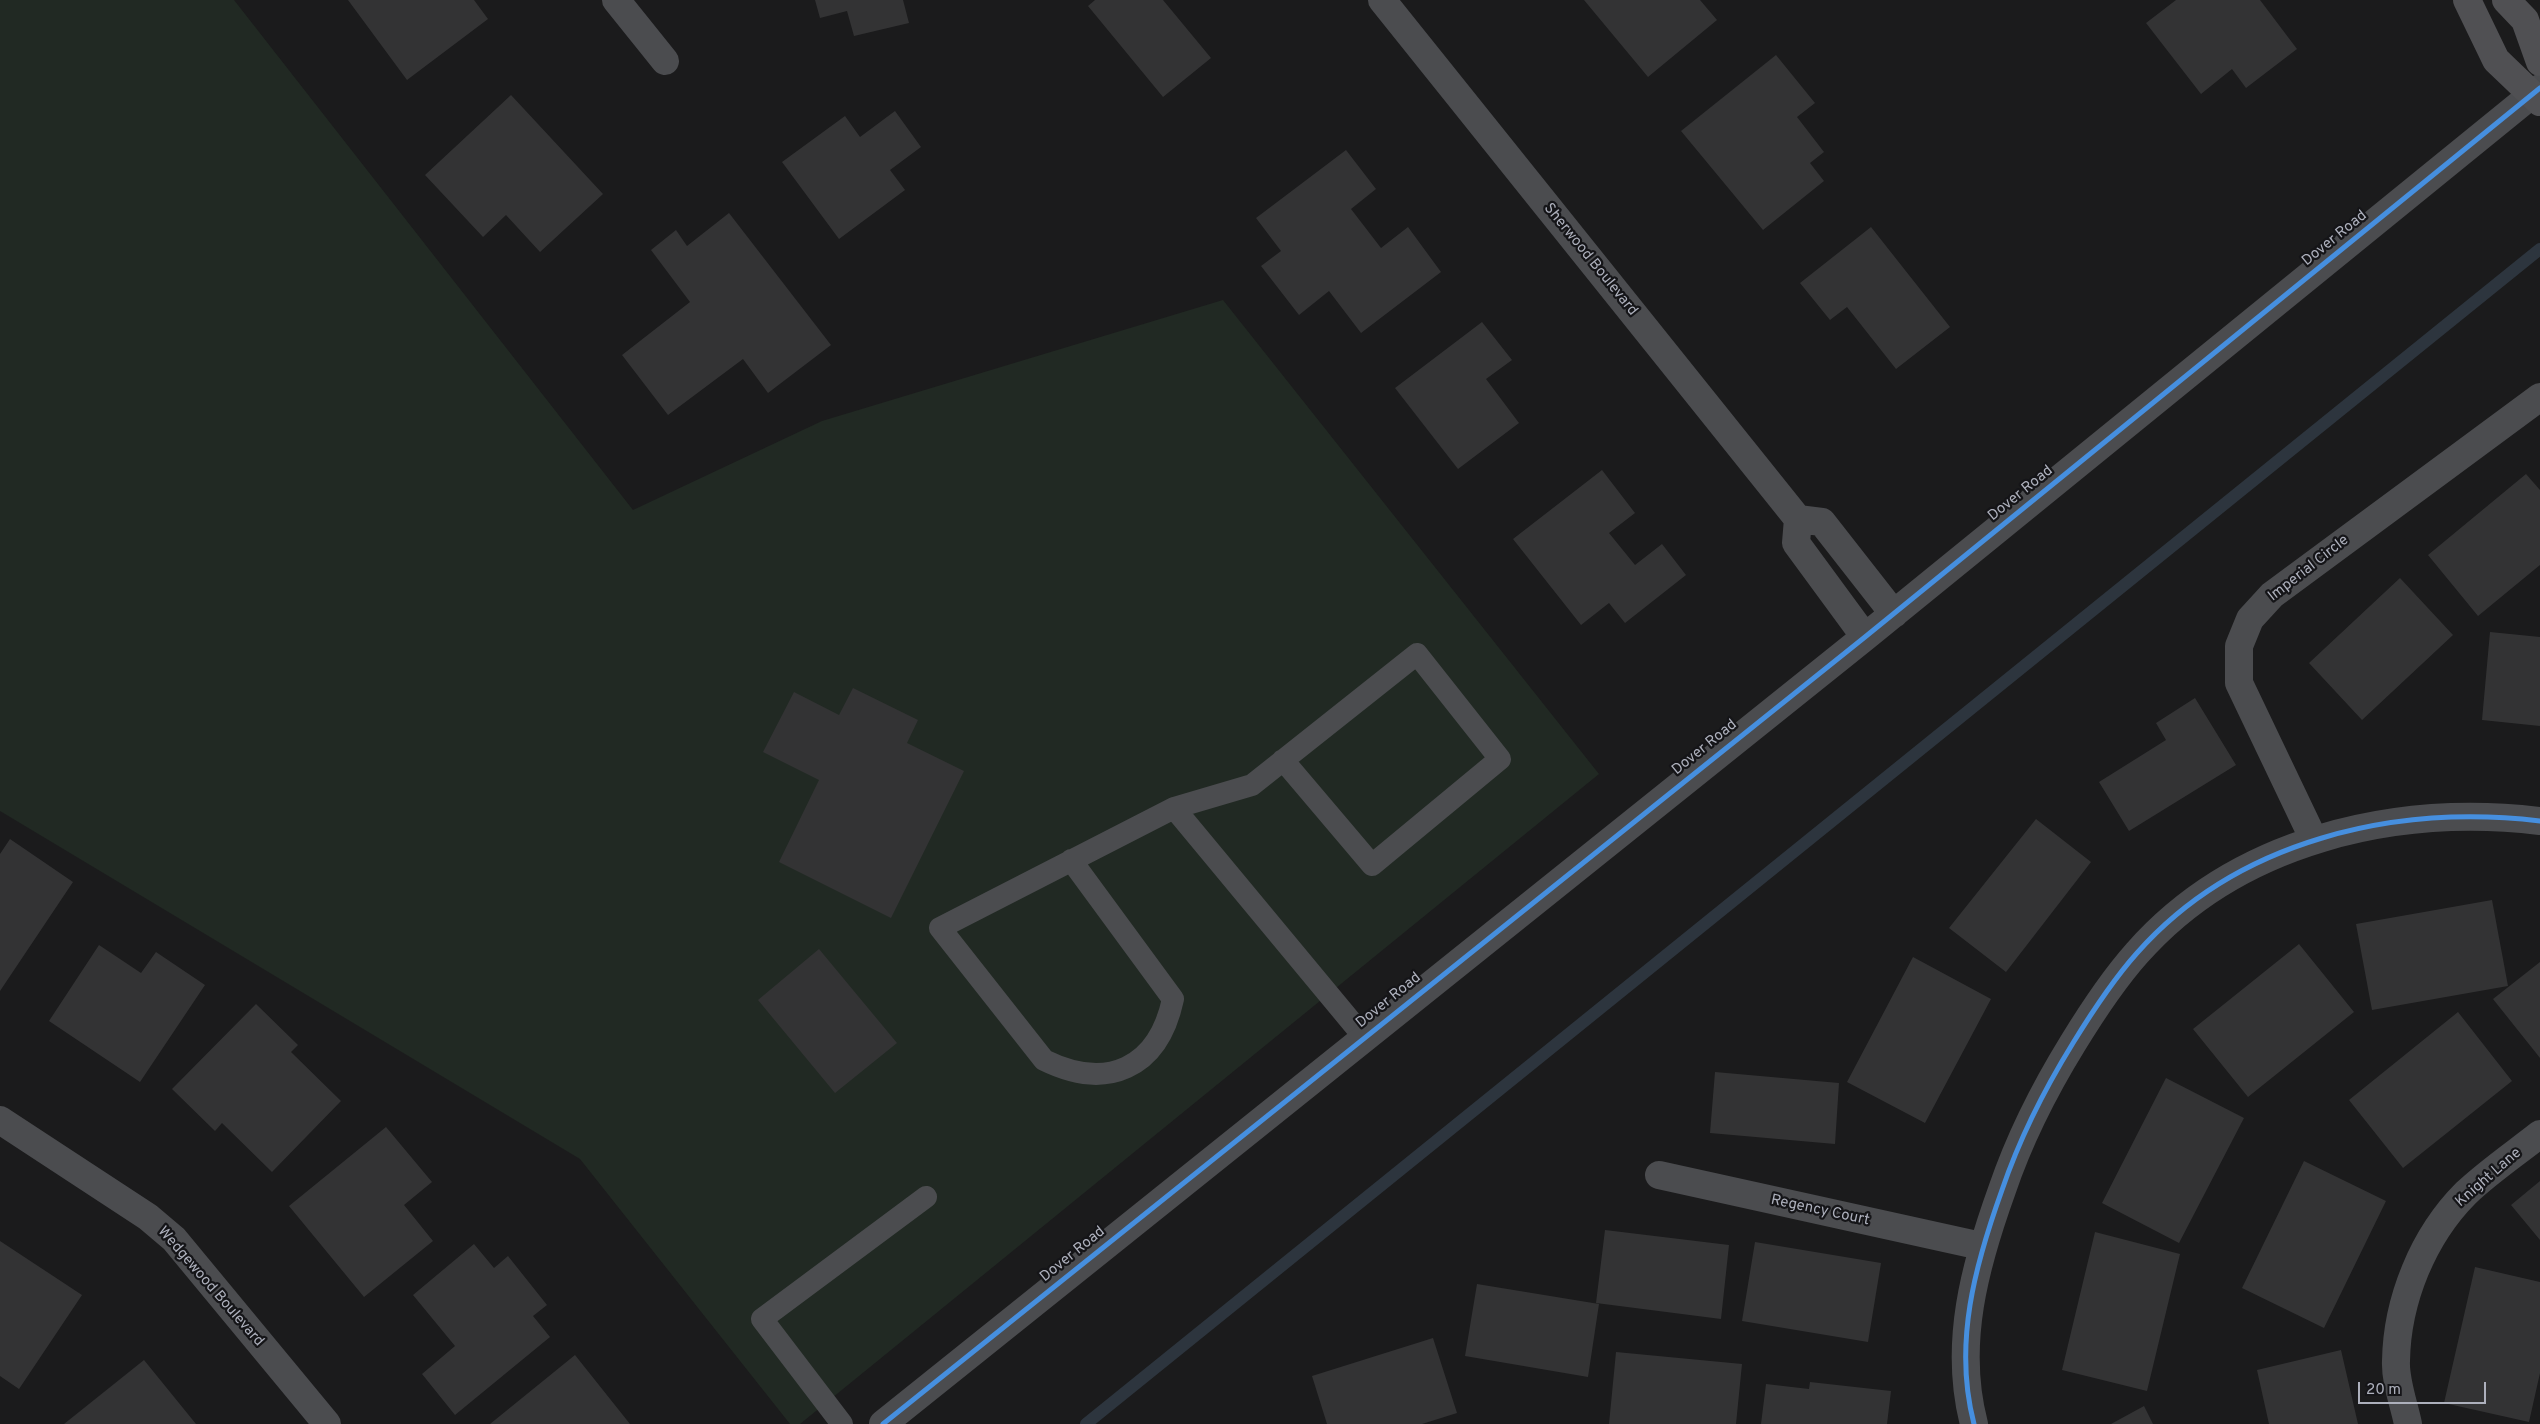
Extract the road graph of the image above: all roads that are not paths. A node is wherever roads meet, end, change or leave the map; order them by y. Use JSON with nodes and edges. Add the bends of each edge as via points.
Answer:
{"nodes":[{"id":1,"x":616,"y":0,"type":"edge"},
{"id":2,"x":1382,"y":0,"type":"edge"},
{"id":3,"x":2468,"y":0,"type":"edge"},
{"id":4,"x":2506,"y":0,"type":"edge"},
{"id":5,"x":665,"y":61,"type":"dead end"},
{"id":6,"x":2540,"y":62,"type":"edge"},
{"id":7,"x":2537,"y":95,"type":"edge"},
{"id":8,"x":2540,"y":397,"type":"edge"},
{"id":9,"x":1798,"y":519,"type":"junction"},
{"id":10,"x":1894,"y":614,"type":"junction"},
{"id":11,"x":1865,"y":637,"type":"junction"},
{"id":12,"x":1283,"y":760,"type":"junction"},
{"id":13,"x":1174,"y":808,"type":"junction"},
{"id":14,"x":2540,"y":821,"type":"edge"},
{"id":15,"x":2314,"y":840,"type":"junction"},
{"id":16,"x":1071,"y":860,"type":"junction"},
{"id":17,"x":1364,"y":1036,"type":"junction"},
{"id":18,"x":0,"y":1120,"type":"edge"},
{"id":19,"x":2540,"y":1134,"type":"edge"},
{"id":20,"x":1659,"y":1176,"type":"dead end"},
{"id":21,"x":926,"y":1197,"type":"dead end"},
{"id":22,"x":1982,"y":1246,"type":"junction"},
{"id":23,"x":327,"y":1424,"type":"edge"},
{"id":24,"x":842,"y":1424,"type":"edge"},
{"id":25,"x":883,"y":1424,"type":"edge"},
{"id":26,"x":1974,"y":1424,"type":"edge"},
{"id":27,"x":2408,"y":1424,"type":"edge"}],
"edges":[{"from":1,"to":5,"type":"street"},
{"from":2,"to":9,"type":"street","name":"Sherwood Boulevard"},
{"from":3,"to":7,"type":"street","via":[[2496,60]]},
{"from":4,"to":6,"type":"street","via":[[2525,20]]},
{"from":7,"to":10,"type":"street","name":"Dover Road"},
{"from":8,"to":15,"type":"street","name":"Imperial Circle","via":[[2272,595],[2250,619],[2239,646],[2239,683]]},
{"from":9,"to":10,"type":"street","via":[[1822,522]]},
{"from":9,"to":11,"type":"street","via":[[1796,542]]},
{"from":10,"to":11,"type":"street","name":"Dover Road"},
{"from":11,"to":17,"type":"street","name":"Dover Road"},
{"from":12,"to":12,"type":"lane","via":[[1417,654],[1500,758],[1372,865]]},
{"from":12,"to":13,"type":"lane","via":[[1252,785]]},
{"from":13,"to":16,"type":"lane"},
{"from":13,"to":17,"type":"lane"},
{"from":14,"to":15,"type":"street","via":[[2495,816],[2423,818],[2352,829]]},
{"from":15,"to":22,"type":"street","via":[[2258,861],[2231,876],[2181,911],[2137,953],[2097,1006],[2043,1092],[2014,1154]]},
{"from":16,"to":16,"type":"lane","via":[[940,928],[1044,1060],[1066,1071],[1091,1075],[1115,1071],[1137,1062],[1155,1044],[1167,1023],[1173,999]]},
{"from":17,"to":25,"type":"street","name":"Dover Road"},
{"from":18,"to":23,"type":"street","name":"Wedgewood Boulevard","via":[[148,1217],[174,1240]]},
{"from":19,"to":27,"type":"street","name":"Knight Lane","via":[[2466,1193],[2441,1224],[2414,1272],[2404,1301],[2396,1363]]},
{"from":20,"to":22,"type":"street","name":"Regency Court"},
{"from":21,"to":24,"type":"lane","via":[[762,1319]]},
{"from":22,"to":26,"type":"street","via":[[1967,1325],[1967,1384]]}]}
